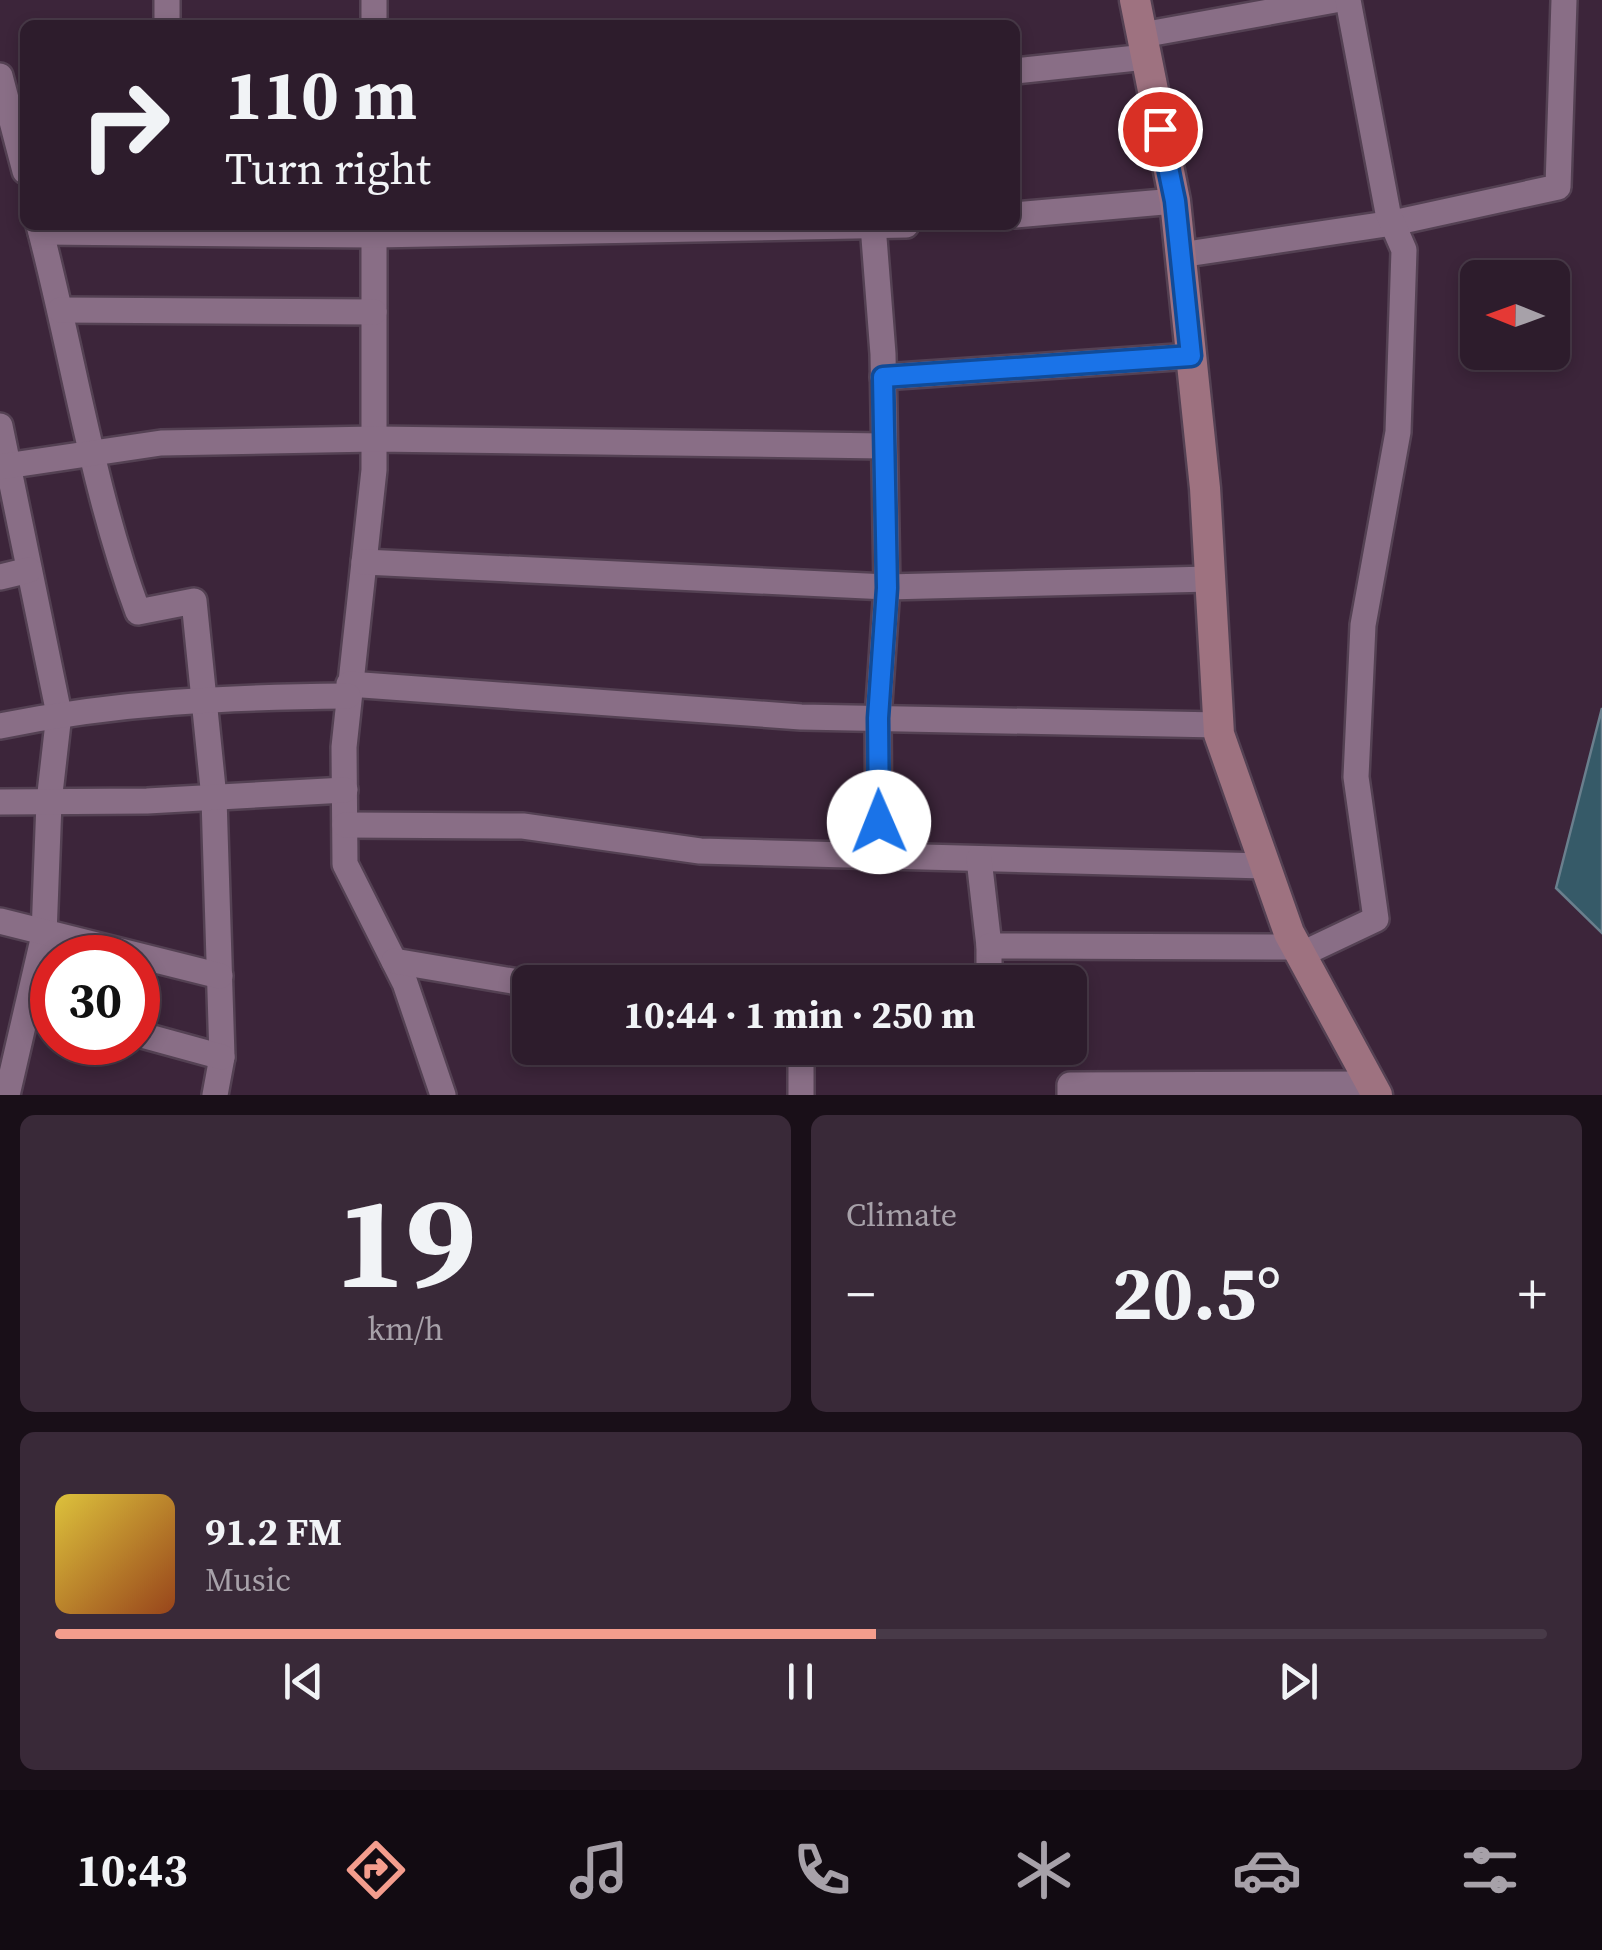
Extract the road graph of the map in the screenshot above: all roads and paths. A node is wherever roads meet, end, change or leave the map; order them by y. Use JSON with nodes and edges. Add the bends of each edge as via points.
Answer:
{"nodes":[{"id":1,"x":1135,"y":0,"type":"edge"},
{"id":2,"x":1335,"y":0,"type":"edge"},
{"id":3,"x":1348,"y":0,"type":"edge"},
{"id":4,"x":1564,"y":0,"type":"edge"},
{"id":5,"x":1305,"y":3,"type":"edge"},
{"id":6,"x":1144,"y":46,"type":"junction"},
{"id":7,"x":1020,"y":70,"type":"edge"},
{"id":8,"x":10,"y":88,"type":"edge"},
{"id":9,"x":20,"y":143,"type":"edge"},
{"id":10,"x":1175,"y":201,"type":"junction"},
{"id":11,"x":1020,"y":215,"type":"edge"},
{"id":12,"x":1393,"y":223,"type":"junction"},
{"id":13,"x":40,"y":230,"type":"edge"},
{"id":14,"x":374,"y":230,"type":"edge"},
{"id":15,"x":873,"y":230,"type":"edge"},
{"id":16,"x":1180,"y":255,"type":"junction"},
{"id":17,"x":60,"y":310,"type":"junction"},
{"id":18,"x":374,"y":312,"type":"junction"},
{"id":19,"x":1191,"y":356,"type":"junction"},
{"id":20,"x":883,"y":377,"type":"junction"},
{"id":21,"x":0,"y":426,"type":"edge"},
{"id":22,"x":374,"y":440,"type":"junction"},
{"id":23,"x":884,"y":446,"type":"junction"},
{"id":24,"x":94,"y":451,"type":"junction"},
{"id":25,"x":3,"y":466,"type":"edge"},
{"id":26,"x":364,"y":562,"type":"junction"},
{"id":27,"x":29,"y":570,"type":"junction"},
{"id":28,"x":0,"y":577,"type":"edge"},
{"id":29,"x":1210,"y":578,"type":"junction"},
{"id":30,"x":887,"y":588,"type":"junction"},
{"id":31,"x":349,"y":690,"type":"junction"},
{"id":32,"x":204,"y":698,"type":"junction"},
{"id":33,"x":59,"y":714,"type":"junction"},
{"id":34,"x":878,"y":718,"type":"junction"},
{"id":35,"x":1219,"y":724,"type":"junction"},
{"id":36,"x":0,"y":726,"type":"edge"},
{"id":37,"x":345,"y":790,"type":"junction"},
{"id":38,"x":214,"y":798,"type":"junction"},
{"id":39,"x":0,"y":802,"type":"edge"},
{"id":40,"x":49,"y":802,"type":"junction"},
{"id":41,"x":345,"y":824,"type":"junction"},
{"id":42,"x":879,"y":857,"type":"junction"},
{"id":43,"x":979,"y":860,"type":"junction"},
{"id":44,"x":1266,"y":866,"type":"junction"},
{"id":45,"x":0,"y":921,"type":"edge"},
{"id":46,"x":44,"y":935,"type":"joint"},
{"id":47,"x":989,"y":946,"type":"junction"},
{"id":48,"x":1298,"y":951,"type":"junction"},
{"id":49,"x":394,"y":961,"type":"junction"},
{"id":50,"x":160,"y":962,"type":"edge"},
{"id":51,"x":989,"y":965,"type":"edge"},
{"id":52,"x":220,"y":976,"type":"junction"},
{"id":53,"x":512,"y":981,"type":"edge"},
{"id":54,"x":30,"y":1034,"type":"edge"},
{"id":55,"x":160,"y":1040,"type":"edge"},
{"id":56,"x":222,"y":1057,"type":"junction"},
{"id":57,"x":801,"y":1065,"type":"edge"},
{"id":58,"x":1373,"y":1090,"type":"edge"},
{"id":59,"x":6,"y":1095,"type":"edge"},
{"id":60,"x":215,"y":1095,"type":"edge"},
{"id":61,"x":443,"y":1095,"type":"edge"},
{"id":62,"x":801,"y":1095,"type":"edge"},
{"id":63,"x":1070,"y":1095,"type":"edge"}],
"edges":[{"from":1,"to":6,"type":"main road"},
{"from":2,"to":5,"type":"street"},
{"from":3,"to":12,"type":"street"},
{"from":4,"to":12,"type":"street","via":[[1558,187]]},
{"from":5,"to":6,"type":"street"},
{"from":6,"to":7,"type":"street"},
{"from":6,"to":10,"type":"main road"},
{"from":8,"to":9,"type":"street"},
{"from":10,"to":11,"type":"street"},
{"from":10,"to":16,"type":"main road"},
{"from":12,"to":16,"type":"street"},
{"from":12,"to":48,"type":"street","via":[[1404,250],[1398,432],[1363,625],[1356,777],[1376,919]]},
{"from":13,"to":17,"type":"street"},
{"from":14,"to":18,"type":"street"},
{"from":15,"to":20,"type":"street"},
{"from":16,"to":19,"type":"main road"},
{"from":17,"to":18,"type":"street"},
{"from":17,"to":24,"type":"street"},
{"from":18,"to":22,"type":"street"},
{"from":19,"to":20,"type":"street"},
{"from":19,"to":29,"type":"main road"},
{"from":20,"to":23,"type":"street"},
{"from":21,"to":25,"type":"street"},
{"from":22,"to":23,"type":"street"},
{"from":22,"to":24,"type":"street","via":[[161,442]]},
{"from":22,"to":26,"type":"street"},
{"from":23,"to":30,"type":"street"},
{"from":24,"to":25,"type":"street"},
{"from":24,"to":32,"type":"street","via":[[110,536],[138,612],[194,601]]},
{"from":25,"to":27,"type":"street"},
{"from":26,"to":30,"type":"street"},
{"from":26,"to":31,"type":"street"},
{"from":27,"to":28,"type":"street"},
{"from":27,"to":33,"type":"street"},
{"from":29,"to":30,"type":"street"},
{"from":29,"to":35,"type":"main road"},
{"from":30,"to":34,"type":"street"},
{"from":31,"to":32,"type":"street"},
{"from":31,"to":34,"type":"street"},
{"from":31,"to":37,"type":"street"},
{"from":32,"to":33,"type":"street"},
{"from":32,"to":38,"type":"street"},
{"from":33,"to":36,"type":"street"},
{"from":33,"to":40,"type":"street"},
{"from":34,"to":35,"type":"street"},
{"from":34,"to":42,"type":"street"},
{"from":35,"to":44,"type":"main road"},
{"from":37,"to":38,"type":"street"},
{"from":37,"to":41,"type":"street"},
{"from":38,"to":40,"type":"street"},
{"from":38,"to":52,"type":"street"},
{"from":39,"to":40,"type":"street"},
{"from":40,"to":46,"type":"street"},
{"from":41,"to":42,"type":"street","via":[[523,826],[700,850]]},
{"from":41,"to":49,"type":"street","via":[[346,864]]},
{"from":42,"to":43,"type":"street"},
{"from":43,"to":44,"type":"street"},
{"from":43,"to":47,"type":"street"},
{"from":44,"to":48,"type":"main road"},
{"from":45,"to":46,"type":"street"},
{"from":47,"to":48,"type":"street"},
{"from":47,"to":51,"type":"street"},
{"from":48,"to":58,"type":"main road"},
{"from":49,"to":53,"type":"street"},
{"from":49,"to":61,"type":"street"},
{"from":50,"to":52,"type":"street"},
{"from":52,"to":56,"type":"street"},
{"from":54,"to":59,"type":"street"},
{"from":55,"to":56,"type":"street"},
{"from":56,"to":60,"type":"street"},
{"from":57,"to":62,"type":"street"},
{"from":58,"to":63,"type":"street","via":[[1070,1085]]}]}
